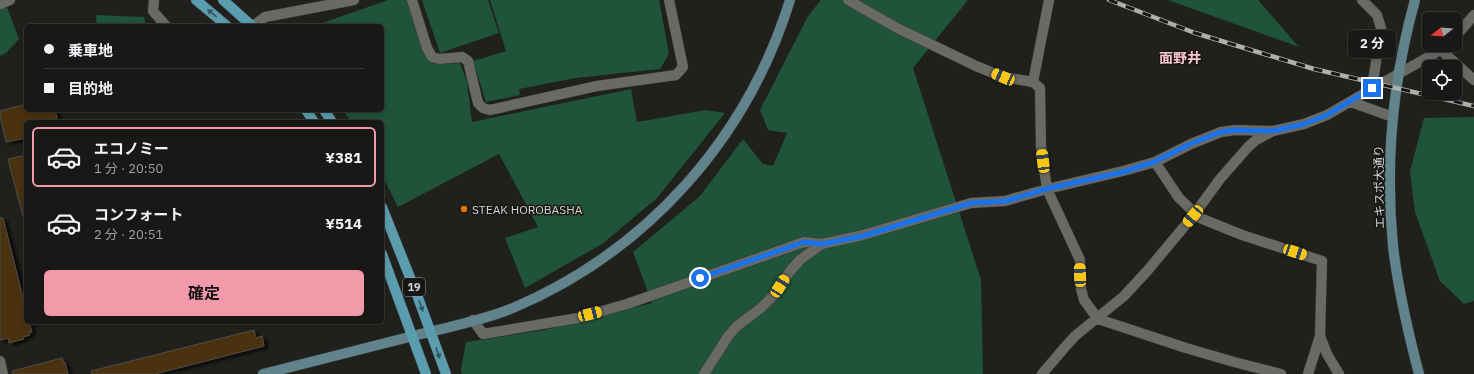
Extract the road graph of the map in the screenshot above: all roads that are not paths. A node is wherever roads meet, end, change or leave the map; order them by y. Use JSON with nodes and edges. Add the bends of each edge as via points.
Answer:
{"nodes":[{"id":1,"x":10,"y":0,"type":"edge"},
{"id":2,"x":154,"y":0,"type":"edge"},
{"id":3,"x":196,"y":0,"type":"edge"},
{"id":4,"x":222,"y":0,"type":"edge"},
{"id":5,"x":354,"y":0,"type":"edge"},
{"id":6,"x":412,"y":0,"type":"edge"},
{"id":7,"x":669,"y":0,"type":"edge"},
{"id":8,"x":790,"y":0,"type":"edge"},
{"id":9,"x":848,"y":0,"type":"edge"},
{"id":10,"x":1049,"y":0,"type":"edge"},
{"id":11,"x":1362,"y":0,"type":"edge"},
{"id":12,"x":1415,"y":0,"type":"edge"},
{"id":13,"x":0,"y":4,"type":"edge"},
{"id":14,"x":1474,"y":15,"type":"edge"},
{"id":15,"x":164,"y":24,"type":"edge"},
{"id":16,"x":225,"y":24,"type":"edge"},
{"id":17,"x":251,"y":24,"type":"edge"},
{"id":18,"x":256,"y":24,"type":"edge"},
{"id":19,"x":1462,"y":29,"type":"edge"},
{"id":20,"x":1436,"y":52,"type":"edge"},
{"id":21,"x":1449,"y":52,"type":"edge"},
{"id":22,"x":1399,"y":74,"type":"junction"},
{"id":23,"x":1474,"y":80,"type":"edge"},
{"id":24,"x":1033,"y":82,"type":"junction"},
{"id":25,"x":1372,"y":88,"type":"junction"},
{"id":26,"x":1351,"y":102,"type":"junction"},
{"id":27,"x":1393,"y":117,"type":"junction"},
{"id":28,"x":1273,"y":131,"type":"junction"},
{"id":29,"x":1154,"y":162,"type":"junction"},
{"id":30,"x":1046,"y":189,"type":"junction"},
{"id":31,"x":384,"y":212,"type":"edge"},
{"id":32,"x":1195,"y":214,"type":"junction"},
{"id":33,"x":822,"y":244,"type":"junction"},
{"id":34,"x":384,"y":259,"type":"edge"},
{"id":35,"x":1098,"y":319,"type":"junction"},
{"id":36,"x":474,"y":320,"type":"junction"},
{"id":37,"x":431,"y":331,"type":"junction"},
{"id":38,"x":413,"y":336,"type":"junction"},
{"id":39,"x":1320,"y":336,"type":"junction"},
{"id":40,"x":0,"y":362,"type":"edge"},
{"id":41,"x":276,"y":372,"type":"edge"},
{"id":42,"x":3,"y":374,"type":"edge"},
{"id":43,"x":263,"y":374,"type":"edge"},
{"id":44,"x":426,"y":374,"type":"edge"},
{"id":45,"x":446,"y":374,"type":"edge"},
{"id":46,"x":704,"y":374,"type":"edge"},
{"id":47,"x":1042,"y":374,"type":"edge"},
{"id":48,"x":1281,"y":374,"type":"edge"},
{"id":49,"x":1308,"y":374,"type":"edge"},
{"id":50,"x":1339,"y":374,"type":"edge"},
{"id":51,"x":1419,"y":374,"type":"edge"}],
"edges":[{"from":1,"to":13,"type":"street"},
{"from":2,"to":15,"type":"street","via":[[153,11]]},
{"from":16,"to":3,"type":"main road","one_way":true},
{"from":4,"to":17,"type":"main road"},
{"from":5,"to":18,"type":"street","via":[[265,17]]},
{"from":6,"to":7,"type":"street","via":[[432,57],[462,57],[468,61],[478,103],[490,110],[597,86],[676,75],[683,68]]},
{"from":8,"to":36,"type":"street","via":[[773,46],[742,109],[697,172],[674,197],[645,225],[577,276],[511,309]]},
{"from":9,"to":24,"type":"street","via":[[896,28],[976,66],[1003,77]]},
{"from":10,"to":24,"type":"street"},
{"from":11,"to":25,"type":"street","via":[[1377,15],[1381,28]]},
{"from":12,"to":22,"type":"street","name":"エキスポ大通り"},
{"from":14,"to":19,"type":"street"},
{"from":20,"to":22,"type":"street"},
{"from":21,"to":23,"type":"street"},
{"from":22,"to":25,"type":"street"},
{"from":22,"to":27,"type":"street","name":"エキスポ大通り"},
{"from":24,"to":30,"type":"street","via":[[1040,88],[1041,147]]},
{"from":25,"to":26,"type":"street"},
{"from":26,"to":27,"type":"street"},
{"from":26,"to":28,"type":"street","via":[[1304,124]]},
{"from":27,"to":51,"type":"street","name":"エキスポ大通り","via":[[1390,174],[1394,246],[1399,285]]},
{"from":28,"to":29,"type":"street","via":[[1221,132]]},
{"from":28,"to":32,"type":"street","via":[[1248,147],[1220,179]]},
{"from":29,"to":30,"type":"street","via":[[1123,172]]},
{"from":29,"to":32,"type":"street","via":[[1179,198]]},
{"from":30,"to":33,"type":"street","via":[[1006,201],[971,203],[863,236]]},
{"from":30,"to":35,"type":"street","via":[[1080,260],[1084,300]]},
{"from":31,"to":37,"type":"main road","number":"19","one_way":true},
{"from":32,"to":35,"type":"street","via":[[1124,296]]},
{"from":32,"to":39,"type":"street","via":[[1242,235],[1322,261]]},
{"from":33,"to":36,"type":"street","via":[[804,242],[627,304],[578,318],[483,334]]},
{"from":33,"to":46,"type":"street","via":[[801,259],[775,294],[737,326]]},
{"from":34,"to":38,"type":"main road","number":"19"},
{"from":35,"to":47,"type":"street","via":[[1070,342]]},
{"from":35,"to":48,"type":"street","via":[[1193,350]]},
{"from":36,"to":37,"type":"street"},
{"from":37,"to":38,"type":"street"},
{"from":37,"to":45,"type":"main road","number":"19","one_way":true},
{"from":38,"to":41,"type":"street"},
{"from":38,"to":44,"type":"main road","number":"19"},
{"from":39,"to":49,"type":"street"},
{"from":39,"to":50,"type":"street"},
{"from":40,"to":42,"type":"street"},
{"from":41,"to":43,"type":"street"}]}
